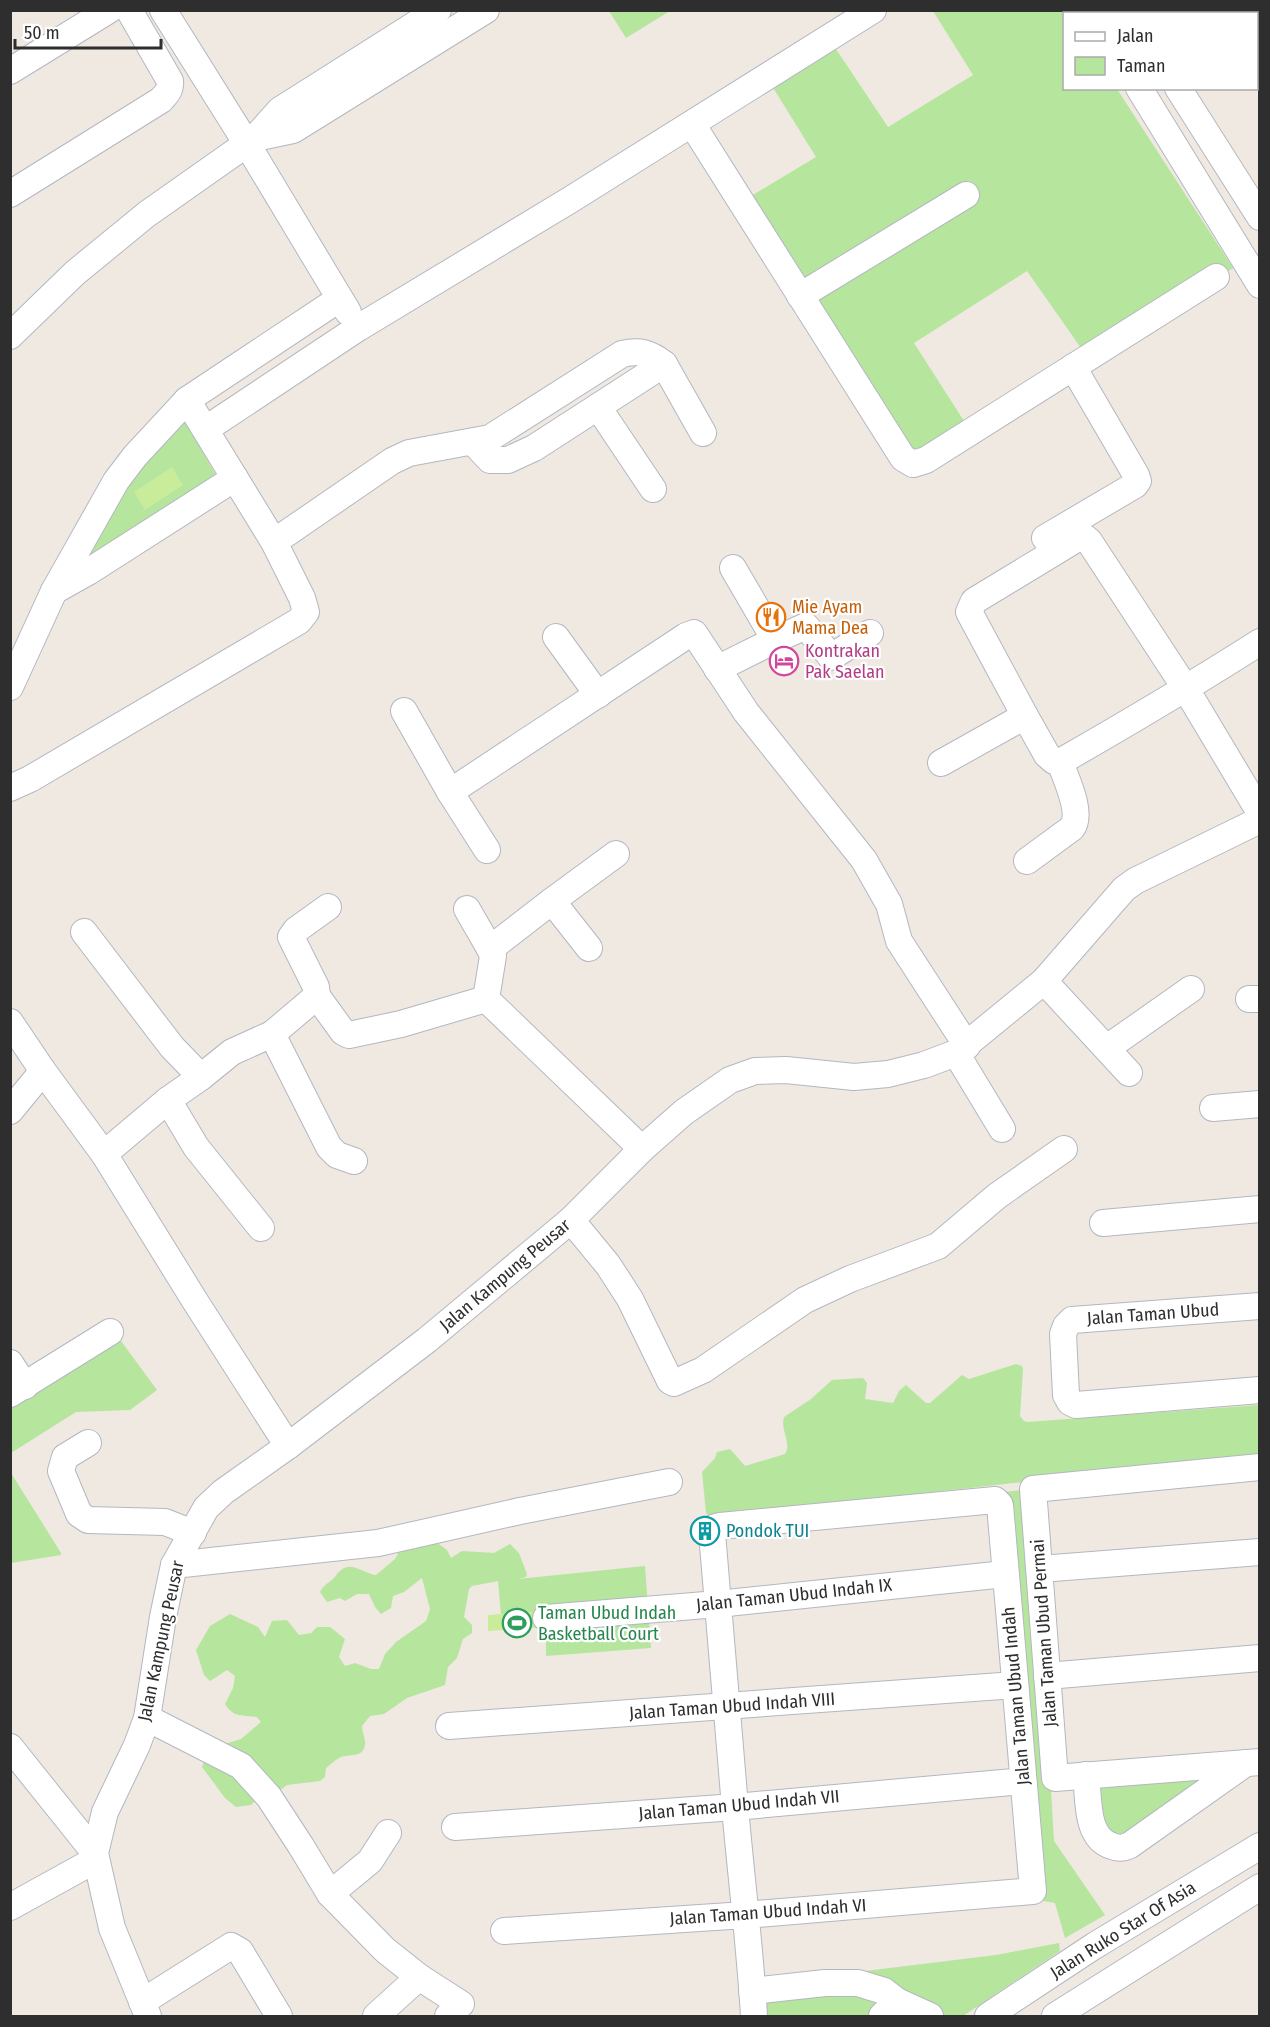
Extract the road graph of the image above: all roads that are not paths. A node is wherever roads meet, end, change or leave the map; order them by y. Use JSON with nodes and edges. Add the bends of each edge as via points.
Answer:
{"nodes":[{"id":1,"x":109,"y":10,"type":"edge"},
{"id":2,"x":129,"y":10,"type":"edge"},
{"id":3,"x":163,"y":10,"type":"edge"},
{"id":4,"x":438,"y":10,"type":"edge"},
{"id":5,"x":486,"y":10,"type":"edge"},
{"id":6,"x":873,"y":10,"type":"edge"},
{"id":7,"x":10,"y":71,"type":"edge"},
{"id":8,"x":1140,"y":90,"type":"edge"},
{"id":9,"x":1179,"y":90,"type":"edge"},
{"id":10,"x":692,"y":124,"type":"junction"},
{"id":11,"x":251,"y":141,"type":"junction"},
{"id":12,"x":10,"y":194,"type":"edge"},
{"id":13,"x":966,"y":195,"type":"dead end"},
{"id":14,"x":1260,"y":217,"type":"edge"},
{"id":15,"x":1255,"y":269,"type":"edge"},
{"id":16,"x":1216,"y":277,"type":"dead end"},
{"id":17,"x":800,"y":296,"type":"junction"},
{"id":18,"x":339,"y":298,"type":"junction"},
{"id":19,"x":13,"y":327,"type":"edge"},
{"id":20,"x":358,"y":328,"type":"junction"},
{"id":21,"x":664,"y":364,"type":"junction"},
{"id":22,"x":1072,"y":367,"type":"junction"},
{"id":23,"x":187,"y":400,"type":"junction"},
{"id":24,"x":598,"y":407,"type":"junction"},
{"id":25,"x":206,"y":429,"type":"junction"},
{"id":26,"x":703,"y":433,"type":"dead end"},
{"id":27,"x":473,"y":442,"type":"junction"},
{"id":28,"x":235,"y":478,"type":"junction"},
{"id":29,"x":653,"y":489,"type":"dead end"},
{"id":30,"x":274,"y":542,"type":"junction"},
{"id":31,"x":733,"y":568,"type":"dead end"},
{"id":32,"x":983,"y":576,"type":"dead end"},
{"id":33,"x":54,"y":591,"type":"junction"},
{"id":34,"x":870,"y":633,"type":"dead end"},
{"id":35,"x":556,"y":637,"type":"dead end"},
{"id":36,"x":775,"y":640,"type":"junction"},
{"id":37,"x":1260,"y":642,"type":"edge"},
{"id":38,"x":717,"y":669,"type":"junction"},
{"id":39,"x":10,"y":687,"type":"edge"},
{"id":40,"x":1186,"y":689,"type":"junction"},
{"id":41,"x":597,"y":695,"type":"junction"},
{"id":42,"x":405,"y":711,"type":"dead end"},
{"id":43,"x":1025,"y":716,"type":"junction"},
{"id":44,"x":1060,"y":762,"type":"junction"},
{"id":45,"x":941,"y":763,"type":"dead end"},
{"id":46,"x":10,"y":788,"type":"edge"},
{"id":47,"x":450,"y":792,"type":"junction"},
{"id":48,"x":1258,"y":813,"type":"edge"},
{"id":49,"x":487,"y":850,"type":"dead end"},
{"id":50,"x":616,"y":854,"type":"dead end"},
{"id":51,"x":1027,"y":861,"type":"dead end"},
{"id":52,"x":552,"y":901,"type":"junction"},
{"id":53,"x":328,"y":907,"type":"dead end"},
{"id":54,"x":467,"y":909,"type":"dead end"},
{"id":55,"x":84,"y":932,"type":"dead end"},
{"id":56,"x":589,"y":948,"type":"dead end"},
{"id":57,"x":490,"y":950,"type":"junction"},
{"id":58,"x":1044,"y":981,"type":"junction"},
{"id":59,"x":1191,"y":989,"type":"dead end"},
{"id":60,"x":317,"y":996,"type":"junction"},
{"id":61,"x":486,"y":999,"type":"junction"},
{"id":62,"x":10,"y":1022,"type":"edge"},
{"id":63,"x":272,"y":1034,"type":"junction"},
{"id":64,"x":1107,"y":1048,"type":"junction"},
{"id":65,"x":961,"y":1049,"type":"junction"},
{"id":66,"x":43,"y":1071,"type":"junction"},
{"id":67,"x":1129,"y":1073,"type":"dead end"},
{"id":68,"x":201,"y":1077,"type":"junction"},
{"id":69,"x":168,"y":1100,"type":"junction"},
{"id":70,"x":1260,"y":1104,"type":"edge"},
{"id":71,"x":1213,"y":1108,"type":"dead end"},
{"id":72,"x":10,"y":1111,"type":"edge"},
{"id":73,"x":1002,"y":1129,"type":"dead end"},
{"id":74,"x":642,"y":1149,"type":"junction"},
{"id":75,"x":1064,"y":1149,"type":"dead end"},
{"id":76,"x":104,"y":1154,"type":"junction"},
{"id":77,"x":354,"y":1161,"type":"dead end"},
{"id":78,"x":1260,"y":1209,"type":"edge"},
{"id":79,"x":571,"y":1220,"type":"junction"},
{"id":80,"x":1103,"y":1223,"type":"dead end"},
{"id":81,"x":261,"y":1228,"type":"dead end"},
{"id":82,"x":1260,"y":1306,"type":"edge"},
{"id":83,"x":110,"y":1332,"type":"dead end"},
{"id":84,"x":10,"y":1363,"type":"edge"},
{"id":85,"x":18,"y":1390,"type":"edge"},
{"id":86,"x":1260,"y":1390,"type":"edge"},
{"id":87,"x":88,"y":1443,"type":"dead end"},
{"id":88,"x":288,"y":1446,"type":"junction"},
{"id":89,"x":1260,"y":1467,"type":"edge"},
{"id":90,"x":669,"y":1482,"type":"dead end"},
{"id":91,"x":193,"y":1533,"type":"junction"},
{"id":92,"x":1260,"y":1552,"type":"edge"},
{"id":93,"x":174,"y":1565,"type":"junction"},
{"id":94,"x":1040,"y":1569,"type":"junction"},
{"id":95,"x":1005,"y":1574,"type":"junction"},
{"id":96,"x":718,"y":1604,"type":"junction"},
{"id":97,"x":546,"y":1618,"type":"dead end"},
{"id":98,"x":1260,"y":1658,"type":"edge"},
{"id":99,"x":1047,"y":1676,"type":"junction"},
{"id":100,"x":1015,"y":1685,"type":"junction"},
{"id":101,"x":727,"y":1707,"type":"junction"},
{"id":102,"x":147,"y":1718,"type":"junction"},
{"id":103,"x":449,"y":1726,"type":"dead end"},
{"id":104,"x":10,"y":1747,"type":"edge"},
{"id":105,"x":1253,"y":1762,"type":"edge"},
{"id":106,"x":1086,"y":1775,"type":"junction"},
{"id":107,"x":1023,"y":1781,"type":"junction"},
{"id":108,"x":735,"y":1807,"type":"junction"},
{"id":109,"x":455,"y":1827,"type":"dead end"},
{"id":110,"x":388,"y":1833,"type":"dead end"},
{"id":111,"x":1260,"y":1846,"type":"edge"},
{"id":112,"x":95,"y":1856,"type":"junction"},
{"id":113,"x":1260,"y":1887,"type":"edge"},
{"id":114,"x":1033,"y":1891,"type":"joint"},
{"id":115,"x":330,"y":1894,"type":"junction"},
{"id":116,"x":10,"y":1907,"type":"edge"},
{"id":117,"x":745,"y":1915,"type":"junction"},
{"id":118,"x":504,"y":1931,"type":"dead end"},
{"id":119,"x":1094,"y":1946,"type":"junction"},
{"id":120,"x":419,"y":1977,"type":"junction"},
{"id":121,"x":1114,"y":1980,"type":"junction"},
{"id":122,"x":752,"y":1990,"type":"junction"},
{"id":123,"x":145,"y":2009,"type":"edge"},
{"id":124,"x":890,"y":2009,"type":"edge"},
{"id":125,"x":279,"y":2016,"type":"edge"},
{"id":126,"x":376,"y":2016,"type":"edge"},
{"id":127,"x":448,"y":2016,"type":"edge"},
{"id":128,"x":754,"y":2016,"type":"edge"},
{"id":129,"x":930,"y":2016,"type":"edge"},
{"id":130,"x":988,"y":2016,"type":"edge"},
{"id":131,"x":1054,"y":2016,"type":"edge"}],
"edges":[{"from":1,"to":7,"type":"street"},
{"from":2,"to":12,"type":"street","via":[[171,88],[161,100]]},
{"from":3,"to":11,"type":"street"},
{"from":4,"to":11,"type":"street","via":[[292,101]]},
{"from":5,"to":11,"type":"street","via":[[293,130]]},
{"from":6,"to":10,"type":"street"},
{"from":8,"to":15,"type":"street"},
{"from":9,"to":14,"type":"street"},
{"from":10,"to":17,"type":"street"},
{"from":10,"to":20,"type":"street"},
{"from":11,"to":18,"type":"street"},
{"from":11,"to":19,"type":"street","via":[[147,214]]},
{"from":13,"to":17,"type":"street"},
{"from":16,"to":22,"type":"street"},
{"from":17,"to":22,"type":"street","via":[[903,458],[913,464],[926,460]]},
{"from":18,"to":20,"type":"street"},
{"from":18,"to":23,"type":"street"},
{"from":20,"to":25,"type":"street"},
{"from":21,"to":24,"type":"street"},
{"from":21,"to":26,"type":"street"},
{"from":21,"to":27,"type":"street","via":[[637,351],[622,354],[506,429]]},
{"from":22,"to":32,"type":"street","via":[[1138,481]]},
{"from":23,"to":25,"type":"street"},
{"from":23,"to":33,"type":"street","via":[[116,482]]},
{"from":24,"to":27,"type":"street","via":[[534,448],[507,460],[490,460]]},
{"from":24,"to":29,"type":"street"},
{"from":25,"to":28,"type":"street"},
{"from":27,"to":30,"type":"street","via":[[409,453],[392,461]]},
{"from":28,"to":30,"type":"street"},
{"from":28,"to":33,"type":"street"},
{"from":30,"to":46,"type":"street","via":[[306,606],[303,618]]},
{"from":31,"to":36,"type":"street"},
{"from":33,"to":39,"type":"street"},
{"from":34,"to":36,"type":"street","via":[[831,657],[806,626]]},
{"from":35,"to":41,"type":"street"},
{"from":36,"to":38,"type":"street"},
{"from":37,"to":40,"type":"street"},
{"from":38,"to":41,"type":"street","via":[[693,633]]},
{"from":38,"to":65,"type":"street","via":[[746,712],[864,860],[889,904],[899,942]]},
{"from":40,"to":43,"type":"street","via":[[1089,541],[1078,538],[970,606],[973,621]]},
{"from":40,"to":44,"type":"street"},
{"from":40,"to":48,"type":"street"},
{"from":41,"to":47,"type":"street"},
{"from":42,"to":47,"type":"street"},
{"from":43,"to":44,"type":"street","via":[[1047,754]]},
{"from":43,"to":45,"type":"street"},
{"from":44,"to":51,"type":"street","via":[[1077,812],[1076,824]]},
{"from":47,"to":49,"type":"street"},
{"from":48,"to":58,"type":"street","name":"Jalan Kampung Peusar","via":[[1124,889]]},
{"from":50,"to":52,"type":"street"},
{"from":52,"to":56,"type":"street"},
{"from":52,"to":57,"type":"street"},
{"from":53,"to":60,"type":"street","via":[[291,937]]},
{"from":54,"to":57,"type":"street"},
{"from":55,"to":68,"type":"street","via":[[172,1047]]},
{"from":57,"to":61,"type":"street","via":[[493,956]]},
{"from":58,"to":64,"type":"street"},
{"from":58,"to":65,"type":"street","name":"Jalan Kampung Peusar"},
{"from":59,"to":64,"type":"street"},
{"from":60,"to":61,"type":"street","via":[[349,1035]]},
{"from":60,"to":63,"type":"street"},
{"from":61,"to":74,"type":"street"},
{"from":62,"to":66,"type":"street"},
{"from":63,"to":68,"type":"street","via":[[232,1052]]},
{"from":63,"to":77,"type":"street","via":[[329,1147],[337,1155]]},
{"from":64,"to":67,"type":"street"},
{"from":65,"to":73,"type":"street"},
{"from":65,"to":74,"type":"street","name":"Jalan Kampung Peusar","via":[[924,1065],[888,1074],[854,1077],[755,1071],[730,1080],[693,1105]]},
{"from":66,"to":72,"type":"street"},
{"from":66,"to":76,"type":"street"},
{"from":68,"to":69,"type":"street"},
{"from":69,"to":76,"type":"street"},
{"from":69,"to":81,"type":"street","via":[[196,1147]]},
{"from":70,"to":71,"type":"street"},
{"from":74,"to":79,"type":"street","name":"Jalan Kampung Peusar"},
{"from":75,"to":79,"type":"street","via":[[997,1196],[938,1246],[805,1300],[703,1370],[674,1383],[630,1299]]},
{"from":76,"to":88,"type":"street"},
{"from":78,"to":80,"type":"street"},
{"from":79,"to":88,"type":"street","name":"Jalan Kampung Peusar","via":[[427,1340]]},
{"from":82,"to":86,"type":"street","name":"Jalan Taman Ubud","via":[[1072,1320],[1063,1334],[1066,1395],[1076,1405]]},
{"from":83,"to":85,"type":"street"},
{"from":84,"to":85,"type":"street"},
{"from":87,"to":91,"type":"street","via":[[62,1463],[63,1477],[79,1514],[88,1520],[165,1522]]},
{"from":88,"to":91,"type":"street","name":"Jalan Kampung Peusar","via":[[223,1492],[206,1508]]},
{"from":89,"to":94,"type":"street","name":"Jalan Taman Ubud Permai","via":[[1033,1489]]},
{"from":90,"to":93,"type":"street","via":[[378,1543]]},
{"from":91,"to":93,"type":"street","name":"Jalan Kampung Peusar"},
{"from":92,"to":94,"type":"street"},
{"from":93,"to":102,"type":"street","name":"Jalan Kampung Peusar"},
{"from":94,"to":99,"type":"street","name":"Jalan Taman Ubud Permai"},
{"from":95,"to":96,"type":"street","name":"Jalan Taman Ubud Indah IX"},
{"from":95,"to":96,"type":"street","name":"Jalan Taman Ubud Indah","via":[[1000,1504],[994,1500],[720,1526],[713,1528],[712,1533]]},
{"from":95,"to":100,"type":"street","name":"Jalan Taman Ubud Indah"},
{"from":96,"to":97,"type":"street","name":"Jalan Taman Ubud Indah IX"},
{"from":96,"to":101,"type":"street"},
{"from":98,"to":99,"type":"street"},
{"from":99,"to":106,"type":"street","name":"Jalan Taman Ubud Permai","via":[[1055,1778]]},
{"from":100,"to":101,"type":"street","name":"Jalan Taman Ubud Indah VIII"},
{"from":100,"to":107,"type":"street","name":"Jalan Taman Ubud Indah"},
{"from":101,"to":103,"type":"street","name":"Jalan Taman Ubud Indah VIII"},
{"from":101,"to":108,"type":"street"},
{"from":102,"to":112,"type":"street","name":"Jalan Kampung Peusar","via":[[105,1812]]},
{"from":102,"to":115,"type":"street","via":[[241,1766],[269,1797]]},
{"from":104,"to":112,"type":"street"},
{"from":105,"to":106,"type":"street"},
{"from":105,"to":106,"type":"street","via":[[1120,1848],[1107,1845],[1095,1834]]},
{"from":107,"to":108,"type":"street","name":"Jalan Taman Ubud Indah VII"},
{"from":107,"to":114,"type":"street","name":"Jalan Taman Ubud Indah"},
{"from":108,"to":109,"type":"street","name":"Jalan Taman Ubud Indah VII"},
{"from":108,"to":117,"type":"street"},
{"from":110,"to":115,"type":"street","via":[[370,1861]]},
{"from":111,"to":119,"type":"street","name":"Jalan Ruko Star Of Asia"},
{"from":112,"to":116,"type":"street"},
{"from":112,"to":123,"type":"street","name":"Jalan Kampung Peusar","via":[[112,1928]]},
{"from":113,"to":121,"type":"street","name":"Jalan Ruko Star Of Asia"},
{"from":114,"to":117,"type":"street","name":"Jalan Taman Ubud Indah VI"},
{"from":115,"to":120,"type":"street","via":[[385,1950]]},
{"from":117,"to":118,"type":"street","name":"Jalan Taman Ubud Indah VI"},
{"from":117,"to":122,"type":"street"},
{"from":119,"to":121,"type":"street"},
{"from":119,"to":130,"type":"street","name":"Jalan Ruko Star Of Asia"},
{"from":120,"to":126,"type":"street"},
{"from":120,"to":127,"type":"street","via":[[461,2004]]},
{"from":121,"to":131,"type":"street","name":"Jalan Ruko Star Of Asia"},
{"from":122,"to":124,"type":"street","via":[[858,1983],[884,1991]]},
{"from":122,"to":128,"type":"street"},
{"from":123,"to":125,"type":"street","via":[[231,1946],[240,1951]]},
{"from":124,"to":129,"type":"street"}]}
